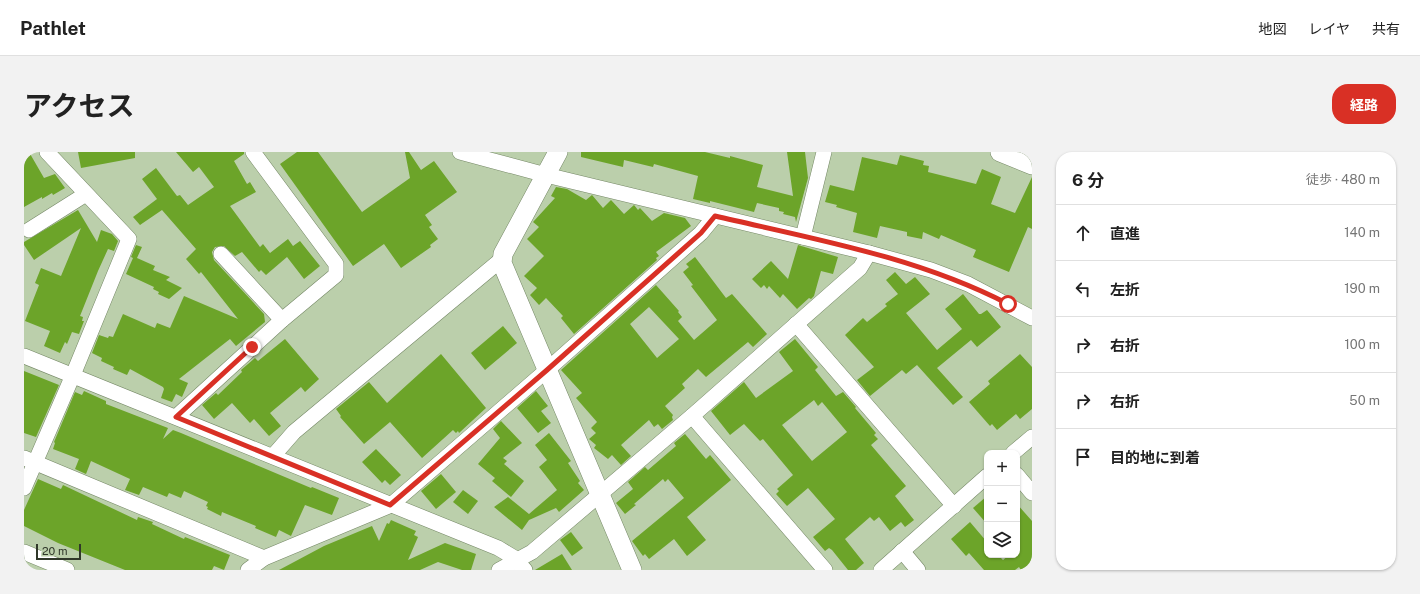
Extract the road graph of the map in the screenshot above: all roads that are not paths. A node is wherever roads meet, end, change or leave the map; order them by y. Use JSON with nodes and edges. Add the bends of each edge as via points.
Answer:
{"nodes":[{"id":1,"x":48,"y":152,"type":"edge"},
{"id":2,"x":253,"y":152,"type":"edge"},
{"id":3,"x":460,"y":152,"type":"edge"},
{"id":4,"x":558,"y":152,"type":"edge"},
{"id":5,"x":824,"y":152,"type":"edge"},
{"id":6,"x":1008,"y":153,"type":"edge"},
{"id":7,"x":1032,"y":165,"type":"edge"},
{"id":8,"x":546,"y":175,"type":"junction"},
{"id":9,"x":86,"y":194,"type":"junction"},
{"id":10,"x":715,"y":216,"type":"junction"},
{"id":11,"x":29,"y":230,"type":"dead end"},
{"id":12,"x":803,"y":237,"type":"junction"},
{"id":13,"x":869,"y":253,"type":"junction"},
{"id":14,"x":222,"y":254,"type":"dead end"},
{"id":15,"x":502,"y":259,"type":"junction"},
{"id":16,"x":1032,"y":318,"type":"edge"},
{"id":17,"x":282,"y":320,"type":"junction"},
{"id":18,"x":796,"y":324,"type":"junction"},
{"id":19,"x":24,"y":356,"type":"edge"},
{"id":20,"x":547,"y":370,"type":"junction"},
{"id":21,"x":73,"y":375,"type":"junction"},
{"id":22,"x":692,"y":416,"type":"junction"},
{"id":23,"x":176,"y":417,"type":"junction"},
{"id":24,"x":1032,"y":436,"type":"edge"},
{"id":25,"x":1016,"y":450,"type":"edge"},
{"id":26,"x":273,"y":456,"type":"junction"},
{"id":27,"x":29,"y":460,"type":"edge"},
{"id":28,"x":984,"y":479,"type":"edge"},
{"id":29,"x":1020,"y":479,"type":"edge"},
{"id":30,"x":24,"y":488,"type":"edge"},
{"id":31,"x":1032,"y":493,"type":"edge"},
{"id":32,"x":599,"y":495,"type":"junction"},
{"id":33,"x":390,"y":505,"type":"junction"},
{"id":34,"x":954,"y":506,"type":"junction"},
{"id":35,"x":902,"y":551,"type":"junction"},
{"id":36,"x":24,"y":552,"type":"edge"},
{"id":37,"x":264,"y":558,"type":"junction"},
{"id":38,"x":522,"y":566,"type":"edge"},
{"id":39,"x":67,"y":570,"type":"edge"},
{"id":40,"x":248,"y":570,"type":"edge"},
{"id":41,"x":499,"y":570,"type":"edge"},
{"id":42,"x":632,"y":570,"type":"edge"},
{"id":43,"x":825,"y":570,"type":"edge"},
{"id":44,"x":881,"y":570,"type":"edge"},
{"id":45,"x":918,"y":570,"type":"edge"}],
"edges":[{"from":1,"to":9,"type":"street"},
{"from":2,"to":17,"type":"street","via":[[337,268],[333,278]]},
{"from":3,"to":8,"type":"street"},
{"from":4,"to":8,"type":"street"},
{"from":5,"to":12,"type":"street"},
{"from":6,"to":7,"type":"street"},
{"from":8,"to":10,"type":"street"},
{"from":8,"to":15,"type":"street"},
{"from":9,"to":11,"type":"street"},
{"from":9,"to":21,"type":"street","via":[[129,240]]},
{"from":10,"to":12,"type":"street"},
{"from":10,"to":20,"type":"street","via":[[701,233]]},
{"from":12,"to":13,"type":"street"},
{"from":13,"to":16,"type":"street","via":[[930,270],[968,284]]},
{"from":13,"to":18,"type":"street","via":[[860,268]]},
{"from":14,"to":17,"type":"street"},
{"from":15,"to":20,"type":"street","via":[[504,270]]},
{"from":15,"to":26,"type":"street","via":[[294,432]]},
{"from":17,"to":23,"type":"street"},
{"from":18,"to":22,"type":"street"},
{"from":18,"to":34,"type":"street"},
{"from":19,"to":21,"type":"street"},
{"from":20,"to":32,"type":"street"},
{"from":20,"to":33,"type":"street"},
{"from":21,"to":23,"type":"street"},
{"from":21,"to":27,"type":"street"},
{"from":22,"to":32,"type":"street"},
{"from":22,"to":43,"type":"street"},
{"from":23,"to":26,"type":"street"},
{"from":24,"to":25,"type":"street"},
{"from":26,"to":33,"type":"street"},
{"from":27,"to":30,"type":"street"},
{"from":27,"to":37,"type":"street"},
{"from":28,"to":34,"type":"street"},
{"from":29,"to":31,"type":"street"},
{"from":32,"to":38,"type":"street","via":[[532,552]]},
{"from":32,"to":42,"type":"street"},
{"from":33,"to":37,"type":"street"},
{"from":33,"to":38,"type":"street","via":[[498,548]]},
{"from":34,"to":35,"type":"street"},
{"from":35,"to":44,"type":"street"},
{"from":35,"to":45,"type":"street"},
{"from":36,"to":39,"type":"street"},
{"from":37,"to":40,"type":"street"},
{"from":38,"to":41,"type":"street"}]}
